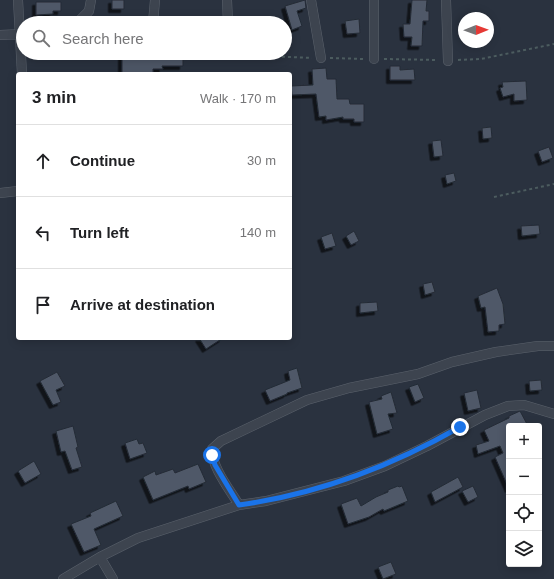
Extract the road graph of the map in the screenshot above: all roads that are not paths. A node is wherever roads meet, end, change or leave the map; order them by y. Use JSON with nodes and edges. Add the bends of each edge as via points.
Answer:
{"nodes":[{"id":1,"x":18,"y":0,"type":"edge"},
{"id":2,"x":91,"y":0,"type":"edge"},
{"id":3,"x":155,"y":0,"type":"edge"},
{"id":4,"x":227,"y":0,"type":"edge"},
{"id":5,"x":311,"y":0,"type":"edge"},
{"id":6,"x":374,"y":0,"type":"edge"},
{"id":7,"x":446,"y":0,"type":"edge"},
{"id":8,"x":20,"y":16,"type":"edge"},
{"id":9,"x":83,"y":16,"type":"edge"},
{"id":10,"x":154,"y":16,"type":"edge"},
{"id":11,"x":228,"y":16,"type":"edge"},
{"id":12,"x":16,"y":34,"type":"edge"},
{"id":13,"x":0,"y":35,"type":"edge"},
{"id":14,"x":321,"y":58,"type":"road end"},
{"id":15,"x":374,"y":59,"type":"road end"},
{"id":16,"x":22,"y":60,"type":"edge"},
{"id":17,"x":448,"y":61,"type":"road end"},
{"id":18,"x":22,"y":72,"type":"edge"},
{"id":19,"x":16,"y":191,"type":"edge"},
{"id":20,"x":0,"y":193,"type":"edge"},
{"id":21,"x":554,"y":346,"type":"edge"},
{"id":22,"x":554,"y":414,"type":"edge"},
{"id":23,"x":239,"y":505,"type":"junction"},
{"id":24,"x":100,"y":557,"type":"junction"},
{"id":25,"x":63,"y":579,"type":"edge"},
{"id":26,"x":113,"y":579,"type":"edge"}],
"edges":[{"from":1,"to":8,"type":"street"},
{"from":2,"to":9,"type":"street","via":[[88,11]]},
{"from":3,"to":10,"type":"street"},
{"from":4,"to":11,"type":"street"},
{"from":5,"to":14,"type":"street"},
{"from":6,"to":15,"type":"street"},
{"from":7,"to":17,"type":"street"},
{"from":12,"to":13,"type":"street"},
{"from":16,"to":18,"type":"street"},
{"from":19,"to":20,"type":"street"},
{"from":21,"to":23,"type":"street","via":[[496,352],[412,375],[349,388],[308,400],[221,441],[212,449],[212,455],[215,465]]},
{"from":22,"to":23,"type":"street","via":[[524,405],[508,406],[385,466],[344,481],[266,501]]},
{"from":23,"to":24,"type":"street","via":[[138,538]]},
{"from":24,"to":25,"type":"street"},
{"from":24,"to":26,"type":"street"}]}
